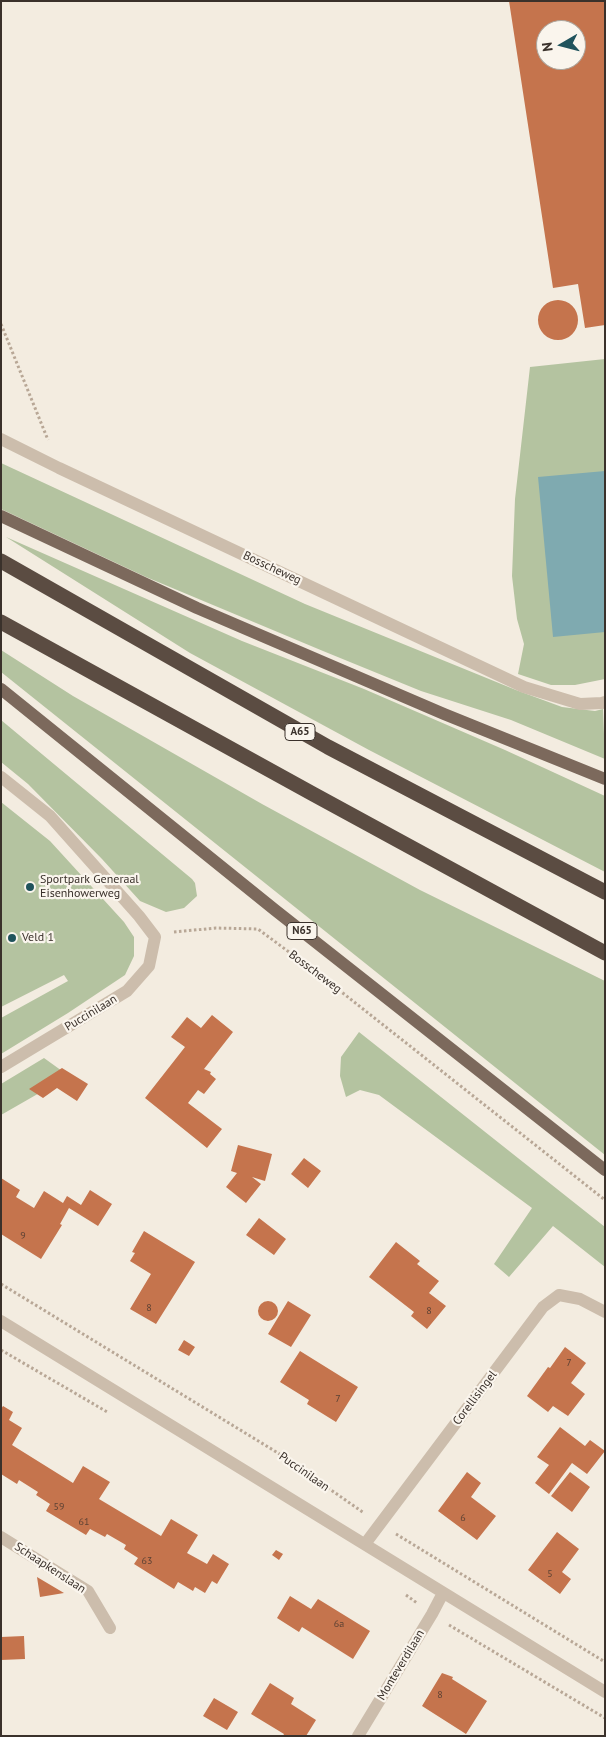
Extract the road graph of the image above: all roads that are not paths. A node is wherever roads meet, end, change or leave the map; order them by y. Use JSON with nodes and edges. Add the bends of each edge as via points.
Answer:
{"nodes":[{"id":1,"x":1,"y":439,"type":"edge"},
{"id":2,"x":1,"y":516,"type":"edge"},
{"id":3,"x":1,"y":561,"type":"edge"},
{"id":4,"x":1,"y":622,"type":"edge"},
{"id":5,"x":1,"y":689,"type":"edge"},
{"id":6,"x":604,"y":703,"type":"edge"},
{"id":7,"x":1,"y":777,"type":"edge"},
{"id":8,"x":605,"y":779,"type":"edge"},
{"id":9,"x":605,"y":892,"type":"edge"},
{"id":10,"x":605,"y":953,"type":"edge"},
{"id":11,"x":1,"y":1067,"type":"edge"},
{"id":12,"x":605,"y":1170,"type":"edge"},
{"id":13,"x":605,"y":1312,"type":"edge"},
{"id":14,"x":1,"y":1322,"type":"edge"},
{"id":15,"x":1,"y":1537,"type":"edge"},
{"id":16,"x":365,"y":1544,"type":"junction"},
{"id":17,"x":443,"y":1592,"type":"junction"},
{"id":18,"x":110,"y":1628,"type":"dead end"},
{"id":19,"x":605,"y":1692,"type":"edge"},
{"id":20,"x":358,"y":1736,"type":"edge"}],
"edges":[{"from":1,"to":6,"type":"street","name":"Bosscheweg","via":[[524,687],[580,704]]},
{"from":2,"to":8,"type":"main road","via":[[206,612]]},
{"from":3,"to":9,"type":"highway","number":"A65","via":[[328,748]]},
{"from":4,"to":10,"type":"highway"},
{"from":5,"to":12,"type":"main road","number":"N65"},
{"from":7,"to":11,"type":"street","name":"Puccinilaan","via":[[50,816],[155,937],[149,966],[127,991]]},
{"from":13,"to":16,"type":"street","name":"Corellisingel","via":[[580,1299],[559,1295],[543,1307]]},
{"from":14,"to":16,"type":"street"},
{"from":15,"to":18,"type":"street","name":"Schaapkenslaan","via":[[88,1591]]},
{"from":16,"to":17,"type":"street"},
{"from":17,"to":19,"type":"street"},
{"from":17,"to":20,"type":"street","name":"Monteverdilaan"}]}
